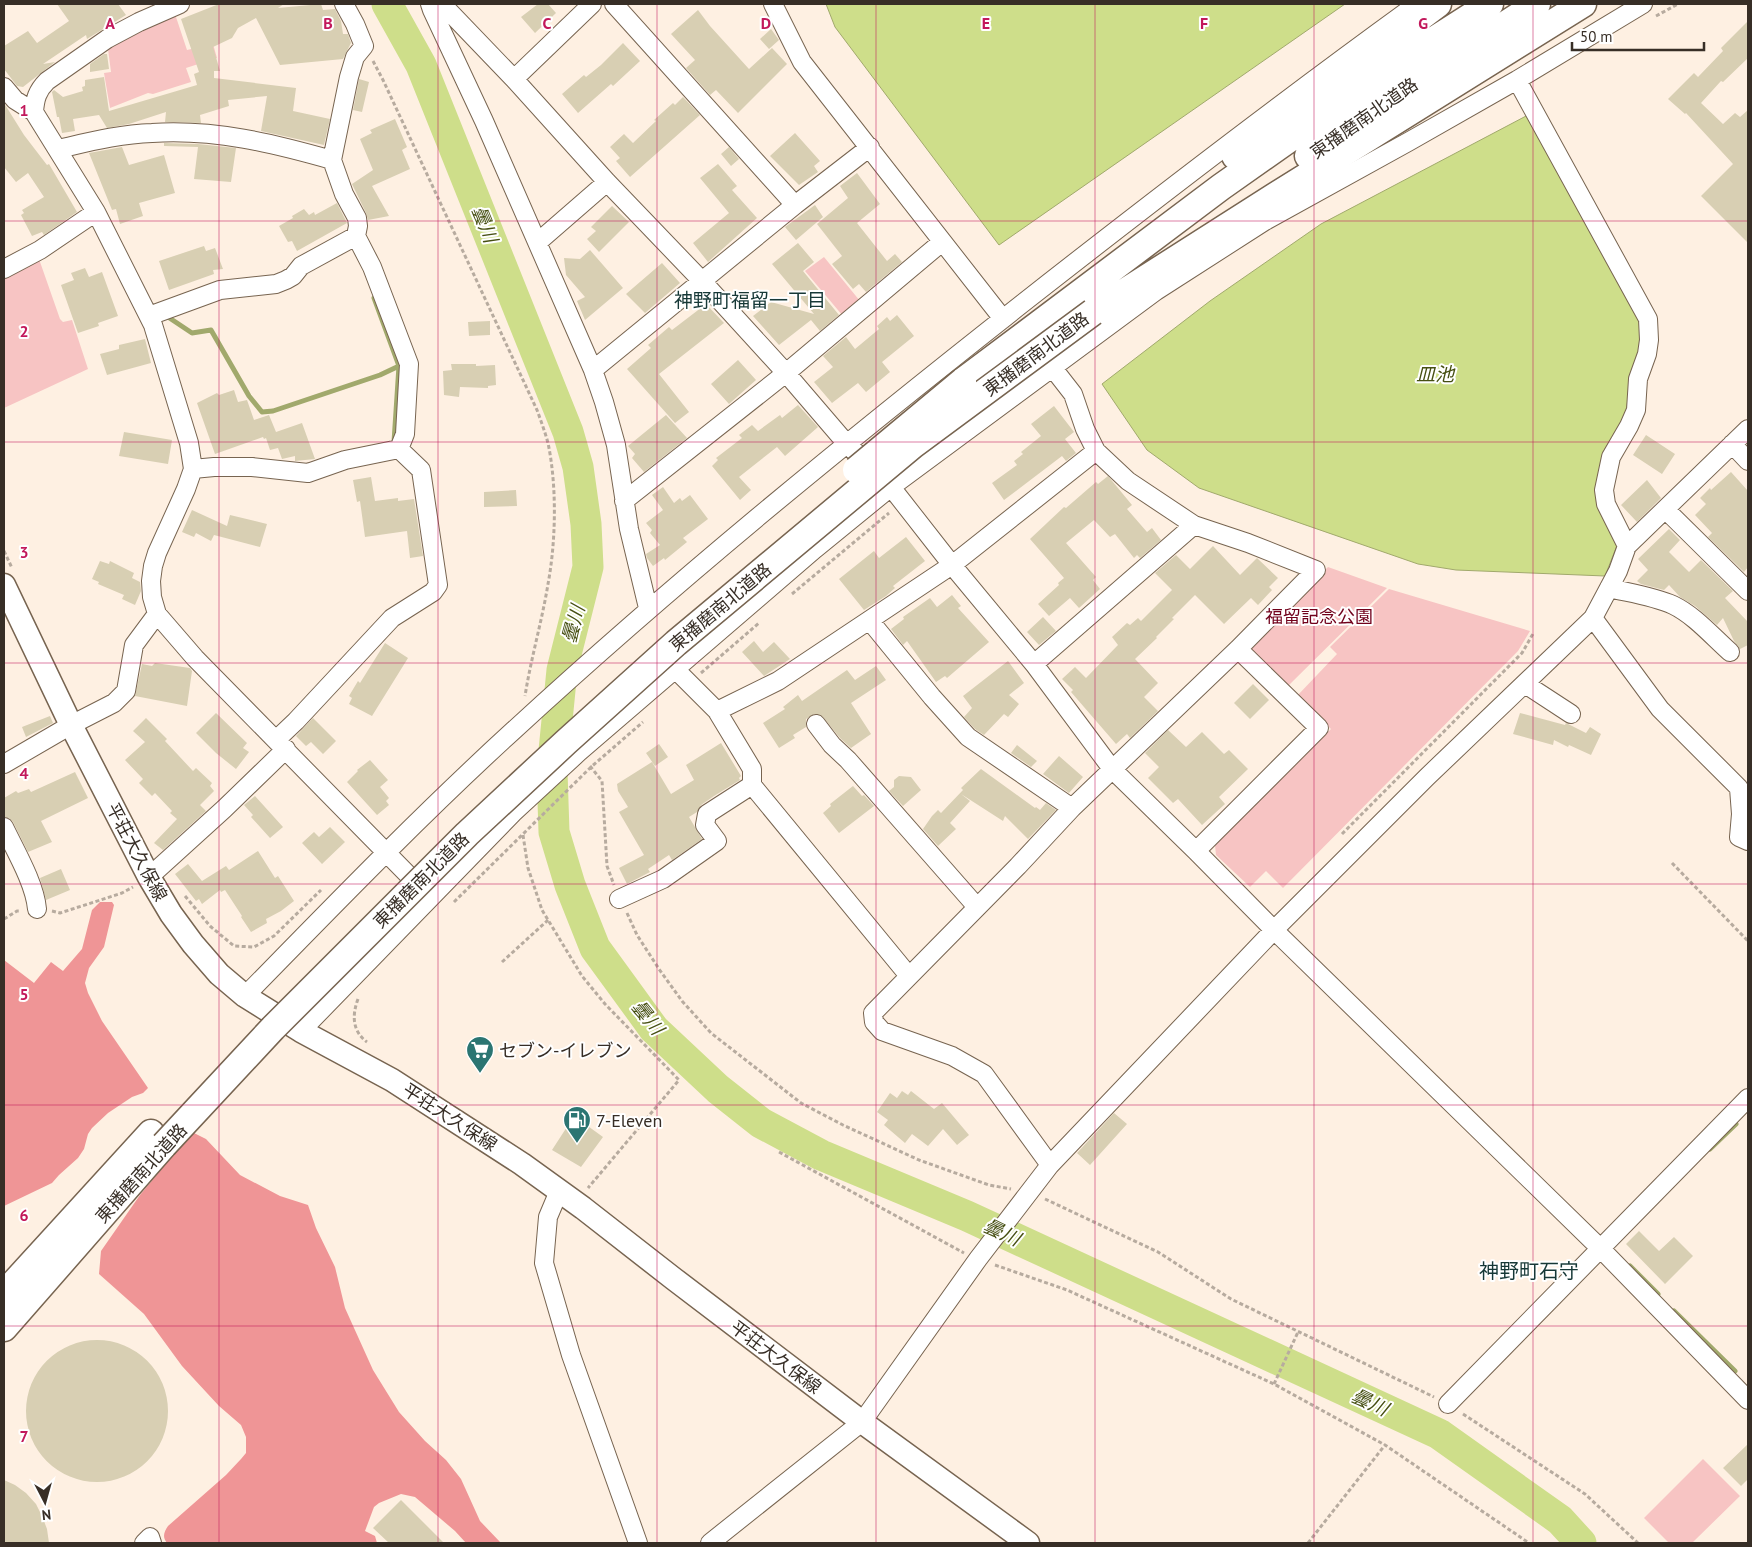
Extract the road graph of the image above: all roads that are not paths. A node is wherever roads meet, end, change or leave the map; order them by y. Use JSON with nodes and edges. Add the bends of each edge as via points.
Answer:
{"nodes":[{"id":1,"x":180,"y":4,"type":"edge"},
{"id":2,"x":344,"y":4,"type":"edge"},
{"id":3,"x":430,"y":4,"type":"edge"},
{"id":4,"x":442,"y":4,"type":"edge"},
{"id":5,"x":592,"y":4,"type":"edge"},
{"id":6,"x":614,"y":4,"type":"edge"},
{"id":7,"x":773,"y":4,"type":"edge"},
{"id":8,"x":1416,"y":4,"type":"edge"},
{"id":9,"x":1438,"y":4,"type":"edge"},
{"id":10,"x":1490,"y":4,"type":"edge"},
{"id":11,"x":1537,"y":4,"type":"edge"},
{"id":12,"x":1583,"y":4,"type":"edge"},
{"id":13,"x":1643,"y":4,"type":"edge"},
{"id":14,"x":514,"y":79,"type":"junction"},
{"id":15,"x":1517,"y":80,"type":"junction"},
{"id":16,"x":4,"y":89,"type":"edge"},
{"id":17,"x":34,"y":112,"type":"junction"},
{"id":18,"x":870,"y":148,"type":"junction"},
{"id":19,"x":58,"y":149,"type":"junction"},
{"id":20,"x":332,"y":160,"type":"junction"},
{"id":21,"x":607,"y":182,"type":"junction"},
{"id":22,"x":795,"y":205,"type":"junction"},
{"id":23,"x":96,"y":212,"type":"junction"},
{"id":24,"x":356,"y":236,"type":"junction"},
{"id":25,"x":538,"y":242,"type":"junction"},
{"id":26,"x":942,"y":242,"type":"junction"},
{"id":27,"x":4,"y":269,"type":"edge"},
{"id":28,"x":702,"y":281,"type":"junction"},
{"id":29,"x":1093,"y":312,"type":"junction"},
{"id":30,"x":149,"y":316,"type":"junction"},
{"id":31,"x":1003,"y":319,"type":"junction"},
{"id":32,"x":1052,"y":367,"type":"junction"},
{"id":33,"x":593,"y":370,"type":"junction"},
{"id":34,"x":786,"y":373,"type":"junction"},
{"id":35,"x":963,"y":381,"type":"junction"},
{"id":36,"x":1748,"y":429,"type":"edge"},
{"id":37,"x":846,"y":443,"type":"junction"},
{"id":38,"x":1732,"y":444,"type":"junction"},
{"id":39,"x":399,"y":449,"type":"junction"},
{"id":40,"x":1096,"y":451,"type":"junction"},
{"id":41,"x":1748,"y":461,"type":"edge"},
{"id":42,"x":193,"y":469,"type":"junction"},
{"id":43,"x":891,"y":487,"type":"junction"},
{"id":44,"x":624,"y":501,"type":"junction"},
{"id":45,"x":1666,"y":510,"type":"junction"},
{"id":46,"x":1194,"y":525,"type":"junction"},
{"id":47,"x":1627,"y":546,"type":"junction"},
{"id":48,"x":952,"y":565,"type":"junction"},
{"id":49,"x":4,"y":586,"type":"edge"},
{"id":50,"x":1609,"y":588,"type":"junction"},
{"id":51,"x":1748,"y":591,"type":"edge"},
{"id":52,"x":648,"y":608,"type":"junction"},
{"id":53,"x":157,"y":614,"type":"junction"},
{"id":54,"x":1593,"y":618,"type":"junction"},
{"id":55,"x":870,"y":621,"type":"junction"},
{"id":56,"x":1238,"y":649,"type":"junction"},
{"id":57,"x":1730,"y":652,"type":"dead end"},
{"id":58,"x":1034,"y":664,"type":"junction"},
{"id":59,"x":676,"y":670,"type":"junction"},
{"id":60,"x":1525,"y":684,"type":"junction"},
{"id":61,"x":717,"y":711,"type":"junction"},
{"id":62,"x":1571,"y":714,"type":"dead end"},
{"id":63,"x":816,"y":724,"type":"dead end"},
{"id":64,"x":71,"y":725,"type":"junction"},
{"id":65,"x":281,"y":745,"type":"junction"},
{"id":66,"x":4,"y":764,"type":"edge"},
{"id":67,"x":1112,"y":769,"type":"junction"},
{"id":68,"x":752,"y":785,"type":"junction"},
{"id":69,"x":1072,"y":808,"type":"junction"},
{"id":70,"x":4,"y":827,"type":"edge"},
{"id":71,"x":1748,"y":840,"type":"edge"},
{"id":72,"x":1196,"y":851,"type":"junction"},
{"id":73,"x":386,"y":852,"type":"junction"},
{"id":74,"x":149,"y":877,"type":"junction"},
{"id":75,"x":430,"y":897,"type":"junction"},
{"id":76,"x":619,"y":898,"type":"road end"},
{"id":77,"x":977,"y":908,"type":"junction"},
{"id":78,"x":37,"y":909,"type":"road end"},
{"id":79,"x":1274,"y":930,"type":"junction"},
{"id":80,"x":909,"y":976,"type":"junction"},
{"id":81,"x":245,"y":996,"type":"junction"},
{"id":82,"x":300,"y":1031,"type":"junction"},
{"id":83,"x":1746,"y":1104,"type":"edge"},
{"id":84,"x":158,"y":1139,"type":"junction"},
{"id":85,"x":1050,"y":1165,"type":"junction"},
{"id":86,"x":558,"y":1191,"type":"junction"},
{"id":87,"x":1601,"y":1249,"type":"junction"},
{"id":88,"x":4,"y":1294,"type":"edge"},
{"id":89,"x":4,"y":1328,"type":"edge"},
{"id":90,"x":1745,"y":1390,"type":"edge"},
{"id":91,"x":1448,"y":1404,"type":"road end"},
{"id":92,"x":862,"y":1422,"type":"junction"},
{"id":93,"x":717,"y":1541,"type":"edge"},
{"id":94,"x":144,"y":1543,"type":"edge"},
{"id":95,"x":152,"y":1543,"type":"edge"},
{"id":96,"x":638,"y":1543,"type":"edge"},
{"id":97,"x":1028,"y":1543,"type":"edge"}],
"edges":[{"from":1,"to":17,"type":"street","via":[[107,39],[47,81],[35,99]]},
{"from":2,"to":20,"type":"street","via":[[364,46],[349,77]]},
{"from":3,"to":25,"type":"street"},
{"from":4,"to":14,"type":"street"},
{"from":5,"to":14,"type":"street"},
{"from":6,"to":22,"type":"street"},
{"from":7,"to":18,"type":"street","via":[[802,62]]},
{"from":8,"to":31,"type":"street","via":[[1299,90]]},
{"from":9,"to":35,"type":"highway","via":[[1213,173],[1067,290]]},
{"from":10,"to":35,"type":"highway","name":"東播磨南北道路","via":[[1390,68],[1221,187]]},
{"from":11,"to":29,"type":"highway","name":"東播磨南北道路","via":[[1407,88],[1234,208]]},
{"from":12,"to":29,"type":"highway"},
{"from":13,"to":15,"type":"street"},
{"from":14,"to":21,"type":"street"},
{"from":15,"to":32,"type":"street","via":[[1265,220],[1156,291]]},
{"from":15,"to":47,"type":"street","via":[[1648,319],[1648,354],[1638,379],[1636,410],[1611,457],[1604,490],[1606,504]]},
{"from":16,"to":17,"type":"street"},
{"from":17,"to":19,"type":"street"},
{"from":18,"to":22,"type":"street"},
{"from":18,"to":26,"type":"street"},
{"from":19,"to":20,"type":"street","via":[[108,137],[197,133],[277,144]]},
{"from":19,"to":23,"type":"street"},
{"from":20,"to":24,"type":"street","via":[[357,218]]},
{"from":21,"to":25,"type":"street"},
{"from":21,"to":28,"type":"street"},
{"from":22,"to":28,"type":"street"},
{"from":23,"to":27,"type":"street","via":[[40,250]]},
{"from":23,"to":30,"type":"street"},
{"from":24,"to":30,"type":"street","via":[[301,266],[293,276],[276,284],[220,290]]},
{"from":24,"to":39,"type":"street","via":[[372,267],[408,364],[405,434]]},
{"from":25,"to":33,"type":"street"},
{"from":26,"to":31,"type":"street"},
{"from":26,"to":34,"type":"street"},
{"from":28,"to":33,"type":"street"},
{"from":28,"to":34,"type":"street"},
{"from":29,"to":84,"type":"highway","name":"東播磨南北道路","bridge":true,"via":[[913,445],[676,643],[468,834]]},
{"from":30,"to":42,"type":"street","via":[[189,443]]},
{"from":31,"to":37,"type":"street"},
{"from":32,"to":40,"type":"street","via":[[1072,394]]},
{"from":32,"to":43,"type":"street"},
{"from":33,"to":44,"type":"street","via":[[616,445]]},
{"from":34,"to":37,"type":"street"},
{"from":34,"to":44,"type":"street"},
{"from":35,"to":84,"type":"highway","name":"東播磨南北道路","bridge":true,"via":[[671,624],[540,741],[257,1021]]},
{"from":36,"to":38,"type":"street"},
{"from":37,"to":43,"type":"street"},
{"from":37,"to":52,"type":"street"},
{"from":38,"to":41,"type":"street"},
{"from":38,"to":45,"type":"street"},
{"from":39,"to":42,"type":"street","via":[[345,460],[308,473],[252,467]]},
{"from":39,"to":65,"type":"street","via":[[421,470],[437,588],[392,618],[296,721]]},
{"from":40,"to":46,"type":"street","via":[[1128,481]]},
{"from":40,"to":48,"type":"street"},
{"from":42,"to":53,"type":"street","via":[[153,566],[152,597]]},
{"from":43,"to":48,"type":"street"},
{"from":43,"to":59,"type":"street"},
{"from":44,"to":52,"type":"street"},
{"from":45,"to":47,"type":"street"},
{"from":45,"to":51,"type":"street"},
{"from":46,"to":56,"type":"street","via":[[1316,570]]},
{"from":46,"to":58,"type":"street"},
{"from":47,"to":50,"type":"street"},
{"from":48,"to":55,"type":"street"},
{"from":48,"to":58,"type":"street"},
{"from":49,"to":64,"type":"main road","name":"平荘大久保線"},
{"from":50,"to":54,"type":"street"},
{"from":50,"to":57,"type":"street","via":[[1673,606],[1689,615]]},
{"from":52,"to":73,"type":"street","via":[[513,730]]},
{"from":53,"to":64,"type":"street","via":[[134,645],[126,691],[114,703]]},
{"from":53,"to":65,"type":"street","via":[[195,658]]},
{"from":54,"to":60,"type":"street"},
{"from":54,"to":71,"type":"street","via":[[1660,709],[1739,788],[1739,837]]},
{"from":55,"to":61,"type":"street","via":[[778,681]]},
{"from":55,"to":69,"type":"street","via":[[968,737]]},
{"from":56,"to":67,"type":"street"},
{"from":56,"to":72,"type":"street","via":[[1319,728]]},
{"from":58,"to":67,"type":"street"},
{"from":59,"to":61,"type":"street"},
{"from":59,"to":75,"type":"street","via":[[579,752]]},
{"from":60,"to":62,"type":"street"},
{"from":60,"to":79,"type":"street"},
{"from":61,"to":68,"type":"street","via":[[752,769]]},
{"from":63,"to":77,"type":"street"},
{"from":64,"to":66,"type":"street"},
{"from":64,"to":74,"type":"main road","name":"平荘大久保線"},
{"from":65,"to":73,"type":"street"},
{"from":65,"to":74,"type":"street","via":[[224,809]]},
{"from":67,"to":69,"type":"street"},
{"from":67,"to":72,"type":"street"},
{"from":68,"to":76,"type":"street","via":[[708,814],[705,825],[717,841],[663,880]]},
{"from":68,"to":80,"type":"street"},
{"from":69,"to":77,"type":"street"},
{"from":70,"to":78,"type":"street","via":[[37,902]]},
{"from":72,"to":79,"type":"street"},
{"from":73,"to":75,"type":"street"},
{"from":73,"to":81,"type":"street"},
{"from":74,"to":81,"type":"main road","name":"平荘大久保線","via":[[170,914],[193,944],[219,974]]},
{"from":75,"to":82,"type":"street"},
{"from":77,"to":80,"type":"street"},
{"from":79,"to":85,"type":"street"},
{"from":79,"to":87,"type":"street"},
{"from":80,"to":85,"type":"street","via":[[873,1013],[874,1022],[882,1031],[952,1056],[984,1074]]},
{"from":81,"to":82,"type":"main road","name":"平荘大久保線"},
{"from":82,"to":86,"type":"main road","name":"平荘大久保線","via":[[392,1080]]},
{"from":83,"to":87,"type":"street"},
{"from":84,"to":88,"type":"highway","name":"東播磨南北道路"},
{"from":84,"to":89,"type":"highway","name":"東播磨南北道路"},
{"from":85,"to":92,"type":"street","via":[[978,1259]]},
{"from":86,"to":92,"type":"main road","name":"平荘大久保線"},
{"from":86,"to":96,"type":"street","via":[[548,1218],[544,1263],[571,1355]]},
{"from":87,"to":90,"type":"street"},
{"from":87,"to":91,"type":"street"},
{"from":92,"to":93,"type":"street"},
{"from":92,"to":97,"type":"main road","name":"平荘大久保線"},
{"from":94,"to":95,"type":"street","via":[[150,1537]]}]}
